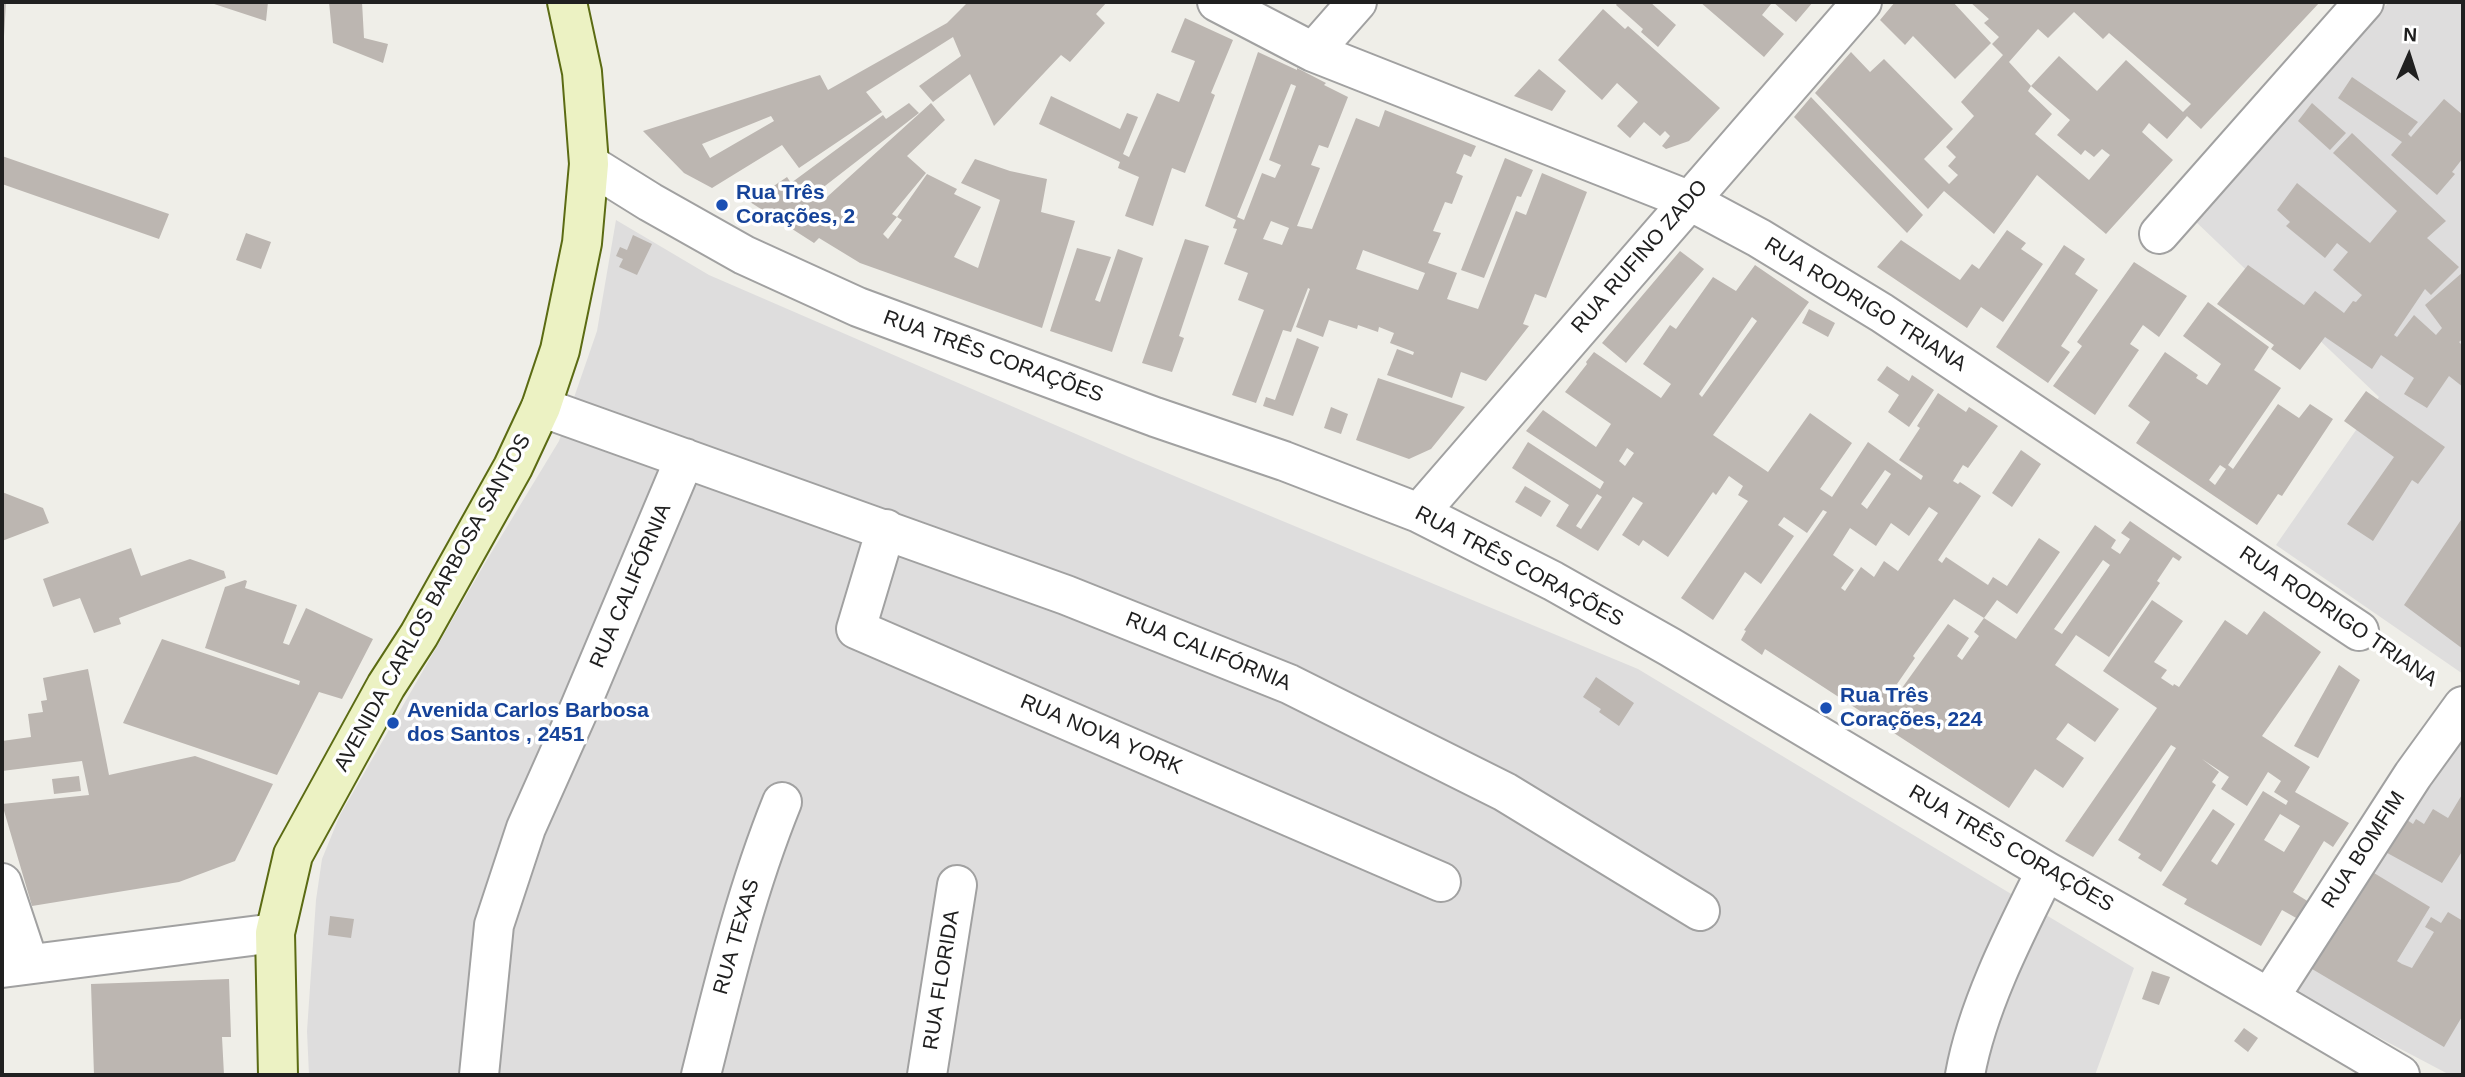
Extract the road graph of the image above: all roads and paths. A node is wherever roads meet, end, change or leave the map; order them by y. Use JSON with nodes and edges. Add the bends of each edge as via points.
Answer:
{"nodes":[{"id":1,"x":567,"y":2,"type":"edge"},
{"id":2,"x":1217,"y":2,"type":"edge"},
{"id":3,"x":1357,"y":2,"type":"edge"},
{"id":4,"x":1862,"y":2,"type":"edge"},
{"id":5,"x":2364,"y":2,"type":"edge"},
{"id":6,"x":1313,"y":52,"type":"junction"},
{"id":7,"x":589,"y":164,"type":"junction"},
{"id":8,"x":1688,"y":200,"type":"junction"},
{"id":9,"x":2159,"y":234,"type":"dead end"},
{"id":10,"x":541,"y":407,"type":"junction"},
{"id":11,"x":685,"y":458,"type":"junction"},
{"id":12,"x":1419,"y":513,"type":"junction"},
{"id":13,"x":886,"y":529,"type":"junction"},
{"id":14,"x":2359,"y":631,"type":"joint"},
{"id":15,"x":2452,"y":696,"type":"edge"},
{"id":16,"x":782,"y":802,"type":"dead end"},
{"id":17,"x":2046,"y":871,"type":"junction"},
{"id":18,"x":1441,"y":882,"type":"dead end"},
{"id":19,"x":2,"y":883,"type":"edge"},
{"id":20,"x":957,"y":885,"type":"dead end"},
{"id":21,"x":1700,"y":911,"type":"dead end"},
{"id":22,"x":275,"y":933,"type":"junction"},
{"id":23,"x":15,"y":966,"type":"edge"},
{"id":24,"x":2269,"y":998,"type":"junction"},
{"id":25,"x":278,"y":1075,"type":"edge"},
{"id":26,"x":479,"y":1075,"type":"edge"},
{"id":27,"x":701,"y":1075,"type":"edge"},
{"id":28,"x":927,"y":1075,"type":"edge"},
{"id":29,"x":1965,"y":1075,"type":"edge"},
{"id":30,"x":2400,"y":1075,"type":"edge"}],
"edges":[{"from":1,"to":7,"type":"main road","name":"AVENIDA CARLOS BARBOSA SANTOS","via":[[582,72]]},
{"from":2,"to":6,"type":"street","name":"RUA RODRIGO TRIANA"},
{"from":3,"to":6,"type":"street"},
{"from":4,"to":8,"type":"street","name":"RUA RUFINO ZADO"},
{"from":5,"to":9,"type":"street"},
{"from":6,"to":8,"type":"street","name":"RUA RODRIGO TRIANA"},
{"from":7,"to":10,"type":"main road","name":"AVENIDA CARLOS BARBOSA SANTOS","via":[[582,243],[560,350]]},
{"from":7,"to":12,"type":"street","name":"RUA TRÊS CORAÇÕES","via":[[744,254],[858,307]]},
{"from":8,"to":12,"type":"street","name":"RUA RUFINO ZADO"},
{"from":8,"to":14,"type":"street","name":"RUA RODRIGO TRIANA","via":[[1882,313]]},
{"from":10,"to":11,"type":"street","name":"RUA CALIFÓRNIA"},
{"from":10,"to":22,"type":"main road","name":"AVENIDA CARLOS BARBOSA SANTOS","via":[[513,467],[293,855]]},
{"from":11,"to":13,"type":"street","name":"RUA CALIFÓRNIA"},
{"from":11,"to":26,"type":"street","name":"RUA CALIFÓRNIA","via":[[526,828],[494,925]]},
{"from":12,"to":17,"type":"street","name":"RUA TRÊS CORAÇÕES","via":[[1670,647]]},
{"from":13,"to":18,"type":"street","name":"RUA NOVA YORK","via":[[856,629]]},
{"from":13,"to":21,"type":"street","name":"RUA CALIFÓRNIA","via":[[1289,684],[1505,792]]},
{"from":14,"to":15,"type":"path","name":"RUA RODRIGO TRIANA"},
{"from":15,"to":24,"type":"street","name":"RUA BOMFIM","via":[[2407,785]]},
{"from":16,"to":27,"type":"street","name":"RUA TEXAS","via":[[748,896]]},
{"from":17,"to":24,"type":"street","name":"RUA TRÊS CORAÇÕES"},
{"from":17,"to":29,"type":"street","via":[[1991,989]]},
{"from":19,"to":23,"type":"street"},
{"from":20,"to":28,"type":"street","name":"RUA FLORIDA"},
{"from":22,"to":23,"type":"street"},
{"from":22,"to":25,"type":"main road","name":"AVENIDA CARLOS BARBOSA SANTOS"},
{"from":24,"to":30,"type":"street","name":"RUA TRÊS CORAÇÕES"}]}
